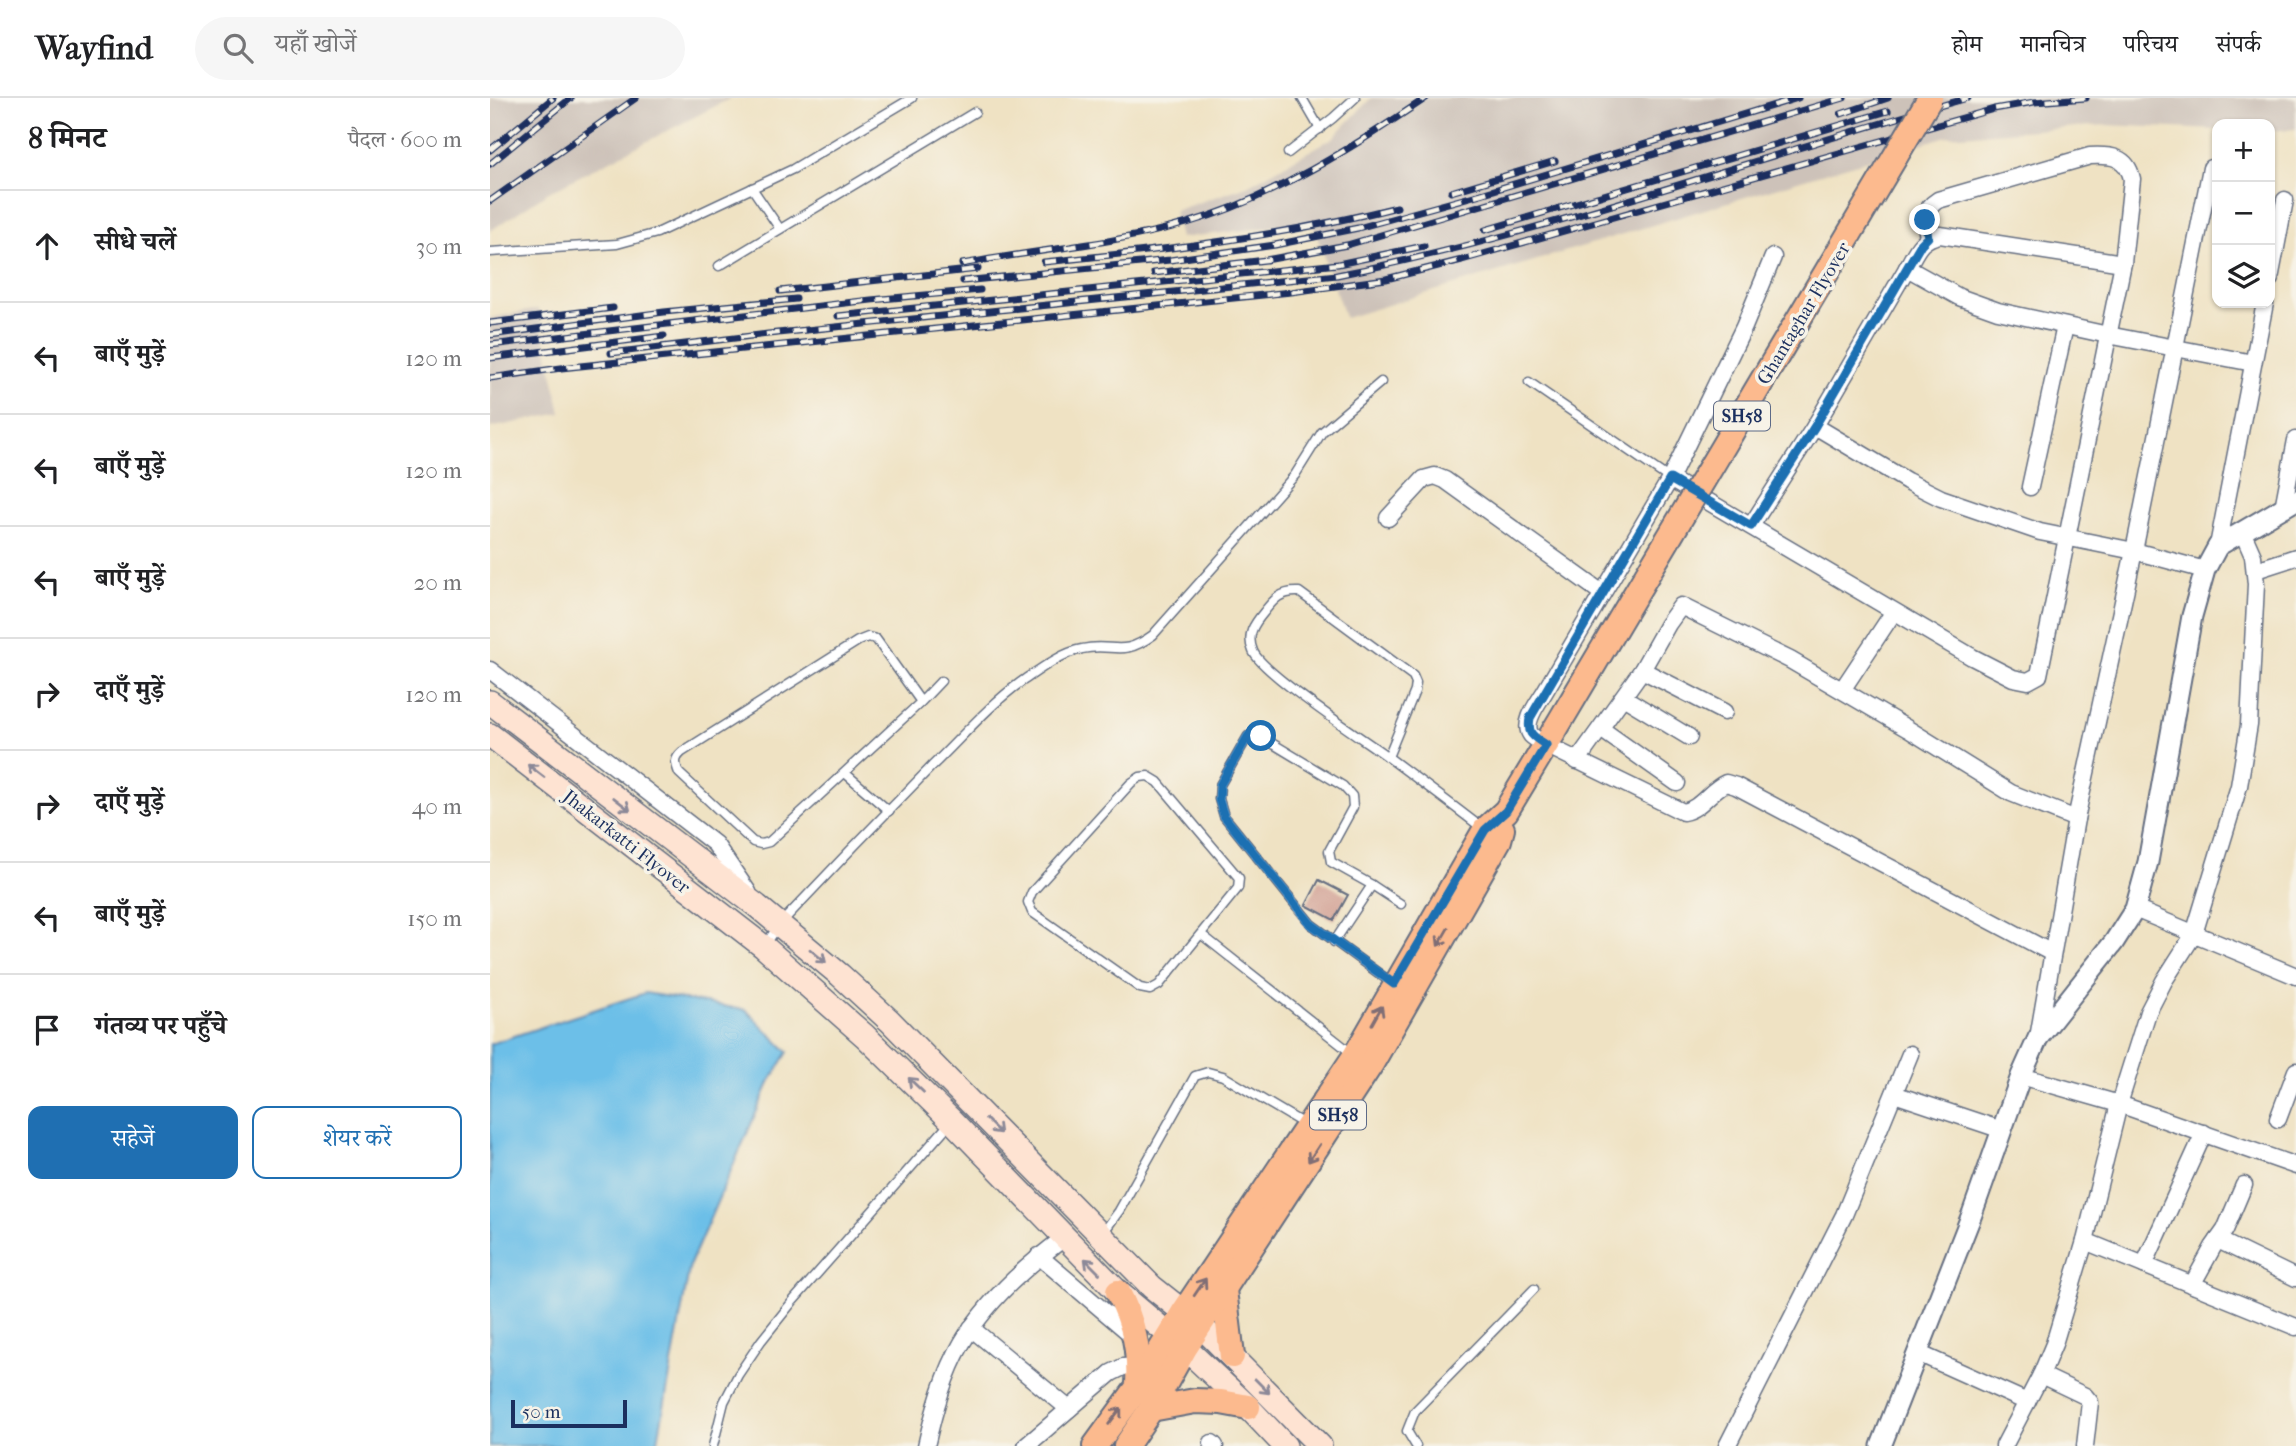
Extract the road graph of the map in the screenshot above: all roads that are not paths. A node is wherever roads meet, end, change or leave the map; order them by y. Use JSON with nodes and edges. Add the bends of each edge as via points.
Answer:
{"nodes":[{"id":1,"x":912,"y":98,"type":"edge"},
{"id":2,"x":1301,"y":98,"type":"edge"},
{"id":3,"x":1355,"y":98,"type":"edge"},
{"id":4,"x":1930,"y":98,"type":"edge"},
{"id":5,"x":975,"y":112,"type":"dead end"},
{"id":6,"x":1320,"y":129,"type":"junction"},
{"id":7,"x":1288,"y":153,"type":"dead end"},
{"id":8,"x":2211,"y":167,"type":"dead end"},
{"id":9,"x":752,"y":188,"type":"junction"},
{"id":10,"x":2285,"y":200,"type":"dead end"},
{"id":11,"x":780,"y":229,"type":"junction"},
{"id":12,"x":1928,"y":237,"type":"junction"},
{"id":13,"x":490,"y":252,"type":"edge"},
{"id":14,"x":2275,"y":253,"type":"edge"},
{"id":15,"x":1773,"y":257,"type":"dead end"},
{"id":16,"x":2123,"y":263,"type":"junction"},
{"id":17,"x":719,"y":266,"type":"dead end"},
{"id":18,"x":1907,"y":268,"type":"junction"},
{"id":19,"x":2264,"y":308,"type":"edge"},
{"id":20,"x":2065,"y":326,"type":"junction"},
{"id":21,"x":2108,"y":335,"type":"junction"},
{"id":22,"x":2176,"y":348,"type":"junction"},
{"id":23,"x":2253,"y":363,"type":"junction"},
{"id":24,"x":1381,"y":382,"type":"dead end"},
{"id":25,"x":1529,"y":383,"type":"dead end"},
{"id":26,"x":1815,"y":426,"type":"junction"},
{"id":27,"x":2296,"y":440,"type":"edge"},
{"id":28,"x":1670,"y":479,"type":"junction"},
{"id":29,"x":2029,"y":488,"type":"dead end"},
{"id":30,"x":2289,"y":504,"type":"edge"},
{"id":31,"x":1388,"y":518,"type":"dead end"},
{"id":32,"x":1751,"y":526,"type":"junction"},
{"id":33,"x":2242,"y":531,"type":"junction"},
{"id":34,"x":2066,"y":538,"type":"junction"},
{"id":35,"x":2218,"y":545,"type":"junction"},
{"id":36,"x":2134,"y":551,"type":"junction"},
{"id":37,"x":2296,"y":557,"type":"edge"},
{"id":38,"x":2205,"y":570,"type":"junction"},
{"id":39,"x":2256,"y":570,"type":"junction"},
{"id":40,"x":1602,"y":593,"type":"junction"},
{"id":41,"x":1893,"y":612,"type":"junction"},
{"id":42,"x":490,"y":670,"type":"edge"},
{"id":43,"x":1642,"y":670,"type":"junction"},
{"id":44,"x":941,"y":681,"type":"dead end"},
{"id":45,"x":1842,"y":690,"type":"junction"},
{"id":46,"x":1623,"y":697,"type":"junction"},
{"id":47,"x":490,"y":702,"type":"edge"},
{"id":48,"x":921,"y":702,"type":"junction"},
{"id":49,"x":1724,"y":712,"type":"dead end"},
{"id":50,"x":1601,"y":729,"type":"junction"},
{"id":51,"x":490,"y":735,"type":"edge"},
{"id":52,"x":1689,"y":737,"type":"dead end"},
{"id":53,"x":1550,"y":739,"type":"junction"},
{"id":54,"x":1388,"y":757,"type":"junction"},
{"id":55,"x":1577,"y":761,"type":"junction"},
{"id":56,"x":845,"y":772,"type":"junction"},
{"id":57,"x":1677,"y":783,"type":"dead end"},
{"id":58,"x":889,"y":811,"type":"junction"},
{"id":59,"x":2076,"y":819,"type":"junction"},
{"id":60,"x":1492,"y":835,"type":"junction"},
{"id":61,"x":1372,"y":885,"type":"junction"},
{"id":62,"x":1401,"y":904,"type":"dead end"},
{"id":63,"x":757,"y":906,"type":"junction"},
{"id":64,"x":2135,"y":909,"type":"junction"},
{"id":65,"x":780,"y":924,"type":"junction"},
{"id":66,"x":2194,"y":934,"type":"junction"},
{"id":67,"x":1202,"y":935,"type":"junction"},
{"id":68,"x":1334,"y":942,"type":"junction"},
{"id":69,"x":764,"y":947,"type":"junction"},
{"id":70,"x":2052,"y":953,"type":"junction"},
{"id":71,"x":2296,"y":976,"type":"edge"},
{"id":72,"x":1402,"y":989,"type":"junction"},
{"id":73,"x":2038,"y":1038,"type":"junction"},
{"id":74,"x":1910,"y":1054,"type":"dead end"},
{"id":75,"x":1354,"y":1056,"type":"junction"},
{"id":76,"x":2296,"y":1072,"type":"edge"},
{"id":77,"x":2021,"y":1076,"type":"junction"},
{"id":78,"x":1894,"y":1094,"type":"junction"},
{"id":79,"x":2119,"y":1104,"type":"junction"},
{"id":80,"x":2278,"y":1119,"type":"dead end"},
{"id":81,"x":952,"y":1121,"type":"junction"},
{"id":82,"x":1308,"y":1126,"type":"junction"},
{"id":83,"x":2002,"y":1130,"type":"junction"},
{"id":84,"x":2204,"y":1133,"type":"junction"},
{"id":85,"x":2296,"y":1166,"type":"edge"},
{"id":86,"x":2244,"y":1185,"type":"dead end"},
{"id":87,"x":1102,"y":1236,"type":"junction"},
{"id":88,"x":1063,"y":1238,"type":"junction"},
{"id":89,"x":2218,"y":1240,"type":"junction"},
{"id":90,"x":2085,"y":1241,"type":"junction"},
{"id":91,"x":1039,"y":1256,"type":"junction"},
{"id":92,"x":2144,"y":1265,"type":"junction"},
{"id":93,"x":2296,"y":1278,"type":"edge"},
{"id":94,"x":2192,"y":1284,"type":"junction"},
{"id":95,"x":1534,"y":1289,"type":"dead end"},
{"id":96,"x":1224,"y":1290,"type":"junction"},
{"id":97,"x":1118,"y":1292,"type":"junction"},
{"id":98,"x":1191,"y":1319,"type":"junction"},
{"id":99,"x":2296,"y":1327,"type":"edge"},
{"id":100,"x":971,"y":1328,"type":"junction"},
{"id":101,"x":1137,"y":1340,"type":"junction"},
{"id":102,"x":1177,"y":1342,"type":"junction"},
{"id":103,"x":1918,"y":1353,"type":"junction"},
{"id":104,"x":1232,"y":1356,"type":"junction"},
{"id":105,"x":2041,"y":1375,"type":"junction"},
{"id":106,"x":1138,"y":1376,"type":"junction"},
{"id":107,"x":2027,"y":1402,"type":"junction"},
{"id":108,"x":1248,"y":1407,"type":"junction"},
{"id":109,"x":1069,"y":1409,"type":"junction"},
{"id":110,"x":1151,"y":1409,"type":"junction"},
{"id":111,"x":713,"y":1446,"type":"edge"},
{"id":112,"x":926,"y":1446,"type":"edge"},
{"id":113,"x":1026,"y":1446,"type":"edge"},
{"id":114,"x":1094,"y":1446,"type":"edge"},
{"id":115,"x":1126,"y":1446,"type":"edge"},
{"id":116,"x":1285,"y":1446,"type":"edge"},
{"id":117,"x":1320,"y":1446,"type":"edge"},
{"id":118,"x":1416,"y":1446,"type":"edge"},
{"id":119,"x":1727,"y":1446,"type":"edge"},
{"id":120,"x":1881,"y":1446,"type":"edge"},
{"id":121,"x":2004,"y":1446,"type":"edge"},
{"id":122,"x":2085,"y":1446,"type":"edge"}],
"edges":[{"from":1,"to":9,"type":"lane"},
{"from":2,"to":6,"type":"lane"},
{"from":3,"to":6,"type":"lane"},
{"from":4,"to":53,"type":"main road","name":"Ghantaghar Flyover","number":"SH58","bridge":true},
{"from":5,"to":11,"type":"lane"},
{"from":6,"to":7,"type":"lane"},
{"from":8,"to":22,"type":"street"},
{"from":9,"to":11,"type":"lane"},
{"from":9,"to":13,"type":"lane","via":[[657,233],[617,244]]},
{"from":10,"to":14,"type":"street"},
{"from":11,"to":17,"type":"lane"},
{"from":12,"to":16,"type":"street","via":[[1940,235]]},
{"from":12,"to":16,"type":"street","via":[[1926,210],[1938,200],[2076,159],[2104,156],[2127,164],[2132,178]]},
{"from":12,"to":18,"type":"street"},
{"from":15,"to":28,"type":"street"},
{"from":16,"to":21,"type":"street"},
{"from":18,"to":20,"type":"street","via":[[1959,297]]},
{"from":18,"to":26,"type":"street"},
{"from":19,"to":23,"type":"street"},
{"from":20,"to":21,"type":"street"},
{"from":20,"to":29,"type":"street"},
{"from":21,"to":22,"type":"street"},
{"from":21,"to":34,"type":"street"},
{"from":22,"to":23,"type":"street"},
{"from":22,"to":36,"type":"street"},
{"from":23,"to":35,"type":"street"},
{"from":24,"to":58,"type":"lane","via":[[1322,432],[1295,475],[1153,635],[1129,649],[1073,651],[1020,683]]},
{"from":25,"to":28,"type":"lane"},
{"from":26,"to":32,"type":"street"},
{"from":26,"to":34,"type":"street","via":[[1941,498]]},
{"from":27,"to":30,"type":"street"},
{"from":28,"to":32,"type":"street"},
{"from":28,"to":40,"type":"street"},
{"from":30,"to":33,"type":"street"},
{"from":31,"to":40,"type":"street","via":[[1424,479],[1434,476]]},
{"from":32,"to":41,"type":"street"},
{"from":33,"to":35,"type":"street"},
{"from":33,"to":39,"type":"street"},
{"from":34,"to":36,"type":"street"},
{"from":34,"to":41,"type":"street","via":[[2039,675],[2028,681],[1993,668]]},
{"from":35,"to":38,"type":"street"},
{"from":36,"to":38,"type":"street"},
{"from":36,"to":59,"type":"street"},
{"from":37,"to":39,"type":"street"},
{"from":38,"to":64,"type":"street"},
{"from":39,"to":66,"type":"street","via":[[2246,755]]},
{"from":40,"to":53,"type":"street","via":[[1530,718],[1532,735]]},
{"from":41,"to":45,"type":"street"},
{"from":42,"to":63,"type":"street","via":[[715,844]]},
{"from":43,"to":45,"type":"street","via":[[1681,606]]},
{"from":43,"to":46,"type":"street"},
{"from":43,"to":49,"type":"street"},
{"from":44,"to":48,"type":"lane"},
{"from":45,"to":59,"type":"street","via":[[2011,793]]},
{"from":46,"to":50,"type":"street"},
{"from":46,"to":52,"type":"street"},
{"from":47,"to":63,"type":"main road","name":"Jhakarkatti Flyover","one_way":true},
{"from":48,"to":56,"type":"lane"},
{"from":48,"to":56,"type":"lane","via":[[876,639],[869,637],[682,752],[675,764],[679,773],[753,842],[761,844],[778,835]]},
{"from":50,"to":55,"type":"street"},
{"from":50,"to":57,"type":"street"},
{"from":69,"to":51,"type":"main road","name":"Jhakarkatti Flyover","one_way":true},
{"from":53,"to":55,"type":"street"},
{"from":53,"to":60,"type":"main road","number":"SH58"},
{"from":54,"to":54,"type":"lane","via":[[1257,659],[1251,632],[1275,597],[1299,592],[1413,676],[1415,691]]},
{"from":54,"to":60,"type":"lane"},
{"from":55,"to":70,"type":"street","via":[[1683,812],[1699,805],[1714,788],[1727,783],[1736,786]]},
{"from":56,"to":58,"type":"lane"},
{"from":58,"to":65,"type":"lane"},
{"from":59,"to":70,"type":"street"},
{"from":60,"to":72,"type":"main road","number":"SH58"},
{"from":61,"to":62,"type":"lane"},
{"from":61,"to":68,"type":"lane"},
{"from":61,"to":68,"type":"lane","via":[[1331,862],[1329,856],[1353,807],[1352,796],[1261,736],[1248,736],[1220,785],[1224,816],[1311,924]]},
{"from":63,"to":65,"type":"main road","name":"Jhakarkatti Flyover"},
{"from":64,"to":66,"type":"street"},
{"from":64,"to":73,"type":"street"},
{"from":65,"to":69,"type":"lane"},
{"from":65,"to":87,"type":"main road","name":"Jhakarkatti Flyover","one_way":true,"via":[[890,1021]]},
{"from":66,"to":71,"type":"street"},
{"from":66,"to":79,"type":"street","via":[[2154,997]]},
{"from":67,"to":67,"type":"lane","via":[[1150,990],[1140,988],[1032,912],[1028,902],[1032,892],[1131,783],[1148,776],[1239,878],[1238,888]]},
{"from":67,"to":75,"type":"lane"},
{"from":68,"to":72,"type":"lane"},
{"from":81,"to":69,"type":"main road","name":"Jhakarkatti Flyover","one_way":true},
{"from":70,"to":73,"type":"street"},
{"from":75,"to":72,"type":"main road","number":"SH58","one_way":true},
{"from":72,"to":96,"type":"main road","number":"SH58","one_way":true,"via":[[1371,1064]]},
{"from":73,"to":77,"type":"street"},
{"from":74,"to":78,"type":"street"},
{"from":75,"to":82,"type":"main road","number":"SH58"},
{"from":76,"to":80,"type":"street"},
{"from":77,"to":79,"type":"street"},
{"from":77,"to":83,"type":"street"},
{"from":78,"to":83,"type":"street"},
{"from":78,"to":119,"type":"street","via":[[1844,1215]]},
{"from":79,"to":84,"type":"street"},
{"from":79,"to":90,"type":"street"},
{"from":81,"to":88,"type":"main road","name":"Jhakarkatti Flyover"},
{"from":81,"to":111,"type":"lane","via":[[761,1341],[724,1402]]},
{"from":82,"to":87,"type":"lane","via":[[1223,1076],[1208,1072],[1195,1076]]},
{"from":98,"to":82,"type":"main road","number":"SH58","one_way":true},
{"from":83,"to":103,"type":"street"},
{"from":84,"to":85,"type":"street"},
{"from":84,"to":92,"type":"street"},
{"from":86,"to":89,"type":"street"},
{"from":87,"to":98,"type":"main road","name":"Jhakarkatti Flyover"},
{"from":88,"to":91,"type":"street"},
{"from":97,"to":88,"type":"main road","name":"Jhakarkatti Flyover","one_way":true},
{"from":89,"to":93,"type":"street"},
{"from":89,"to":94,"type":"street"},
{"from":90,"to":92,"type":"street"},
{"from":90,"to":105,"type":"street"},
{"from":91,"to":100,"type":"street"},
{"from":91,"to":101,"type":"street"},
{"from":92,"to":94,"type":"street"},
{"from":94,"to":99,"type":"street"},
{"from":95,"to":118,"type":"lane","via":[[1415,1411],[1407,1431]]},
{"from":96,"to":98,"type":"main road","number":"SH58"},
{"from":96,"to":104,"type":"main road"},
{"from":97,"to":101,"type":"main road"},
{"from":97,"to":102,"type":"main road","name":"Jhakarkatti Flyover"},
{"from":98,"to":102,"type":"main road","number":"SH58"},
{"from":98,"to":104,"type":"main road","name":"Jhakarkatti Flyover"},
{"from":100,"to":109,"type":"street"},
{"from":100,"to":112,"type":"street","via":[[945,1381]]},
{"from":101,"to":106,"type":"main road"},
{"from":102,"to":106,"type":"main road","number":"SH58"},
{"from":102,"to":108,"type":"main road","name":"Jhakarkatti Flyover"},
{"from":102,"to":110,"type":"main road","number":"SH58"},
{"from":103,"to":107,"type":"street"},
{"from":103,"to":120,"type":"street"},
{"from":104,"to":117,"type":"main road","name":"Jhakarkatti Flyover","one_way":true},
{"from":105,"to":107,"type":"street"},
{"from":105,"to":122,"type":"street","via":[[2090,1402]]},
{"from":106,"to":109,"type":"street","via":[[1123,1367]]},
{"from":114,"to":106,"type":"main road","number":"SH58","one_way":true},
{"from":107,"to":121,"type":"street"},
{"from":108,"to":110,"type":"main road","via":[[1195,1401]]},
{"from":108,"to":116,"type":"main road","name":"Jhakarkatti Flyover"},
{"from":109,"to":113,"type":"street"},
{"from":110,"to":115,"type":"main road","number":"SH58"}]}
